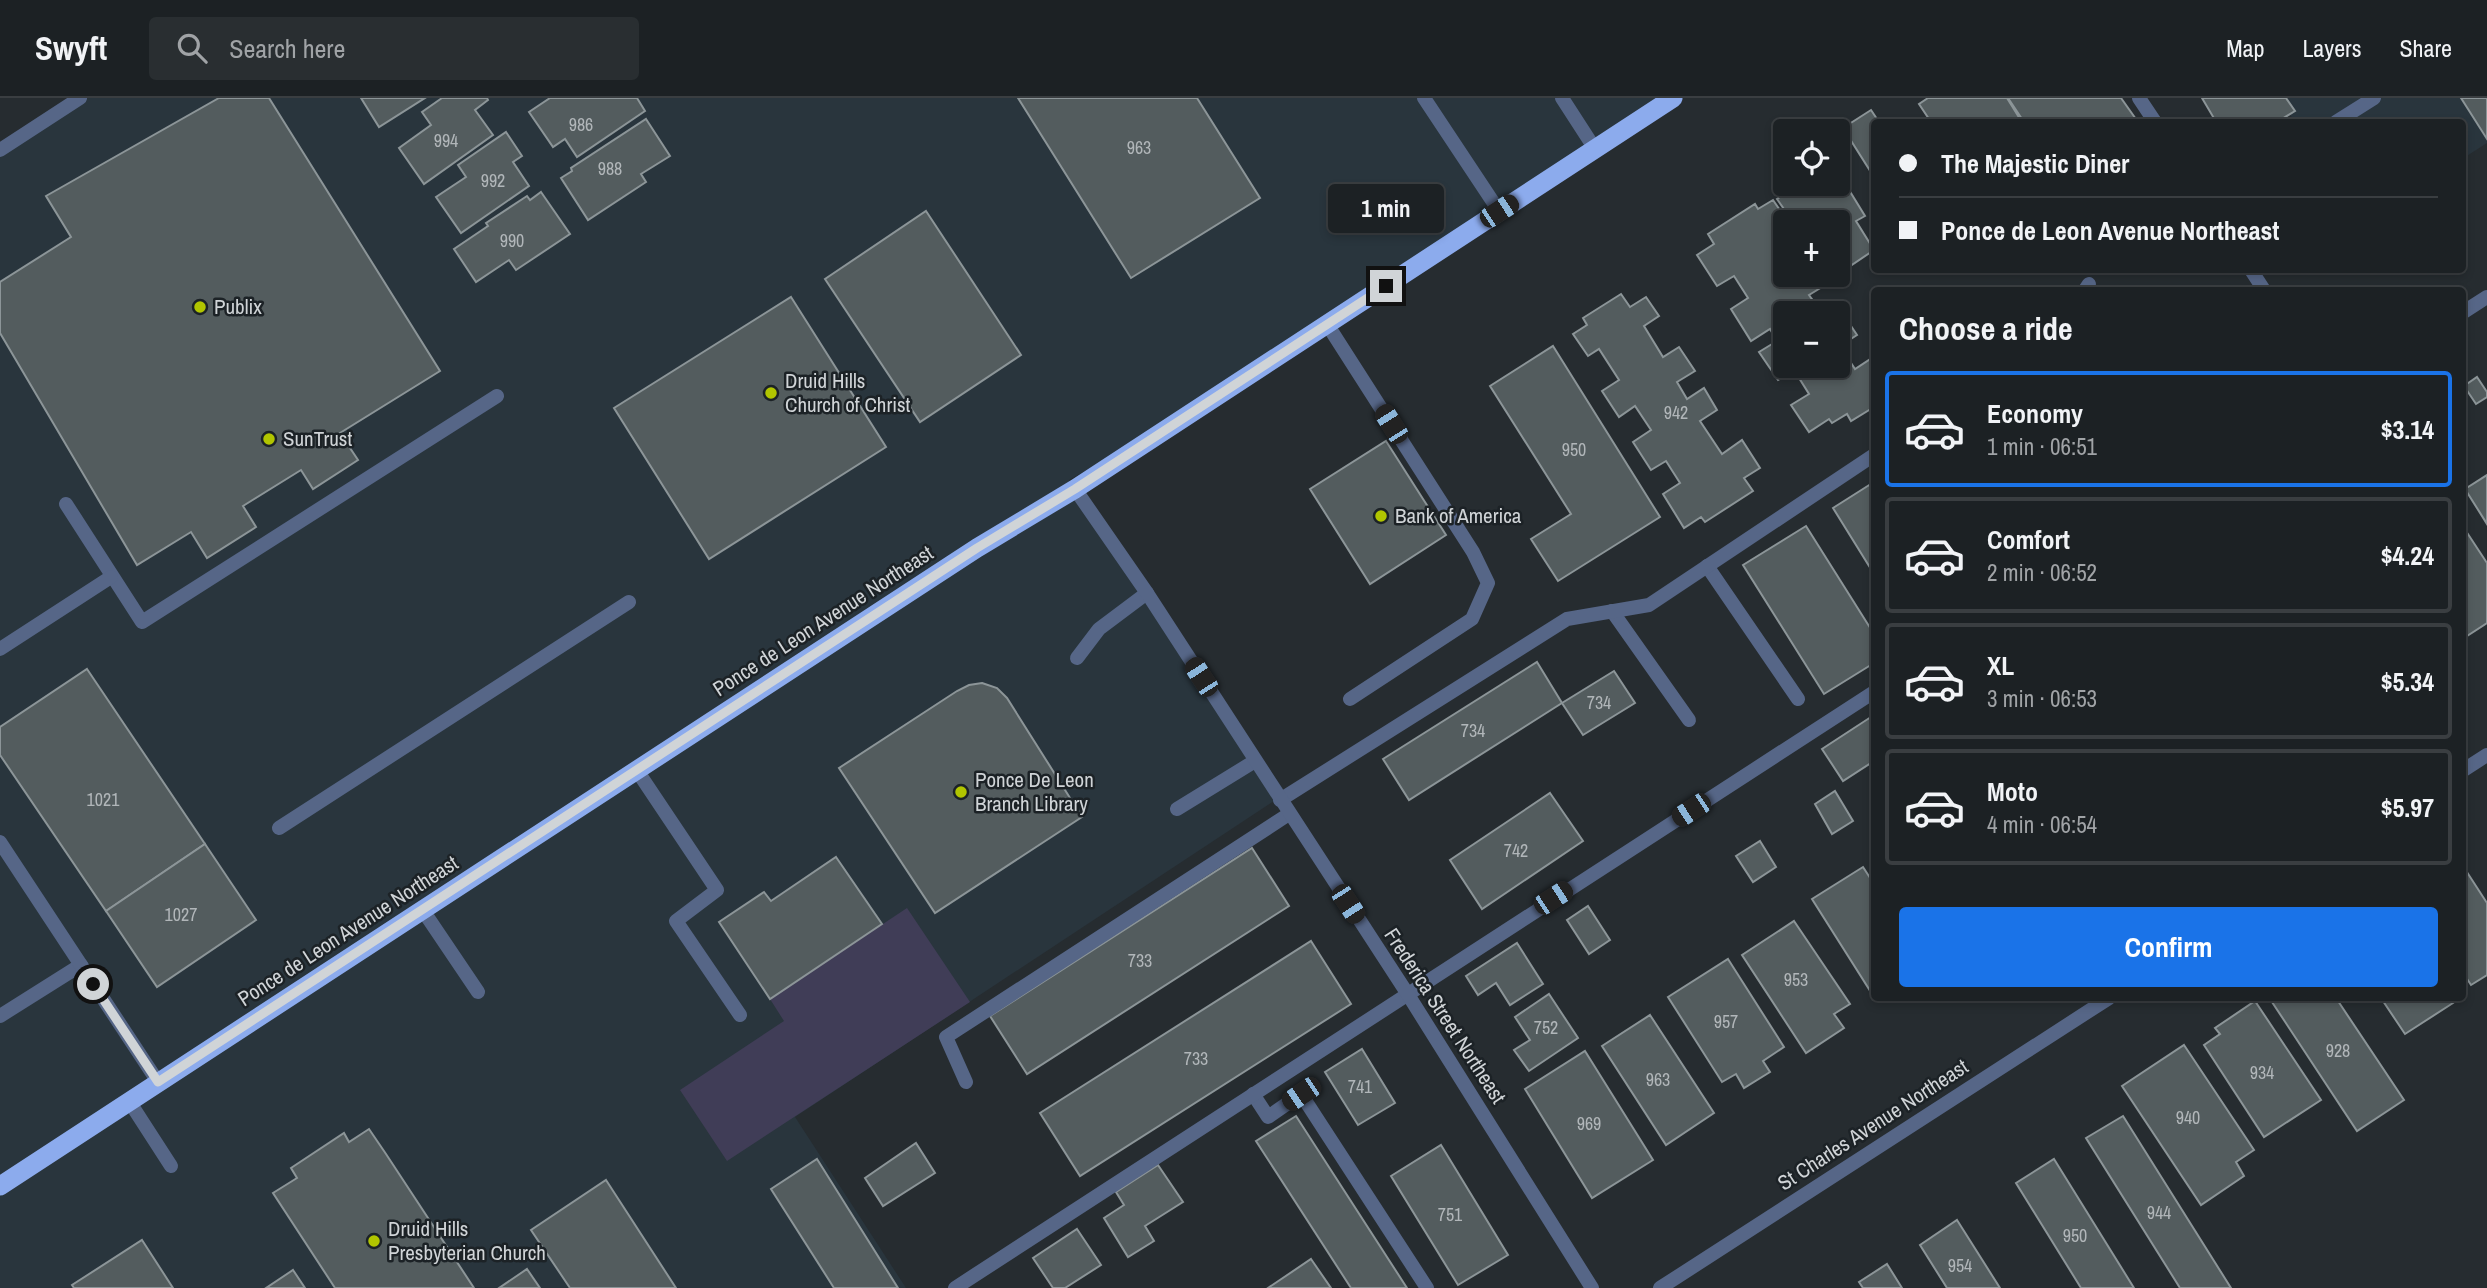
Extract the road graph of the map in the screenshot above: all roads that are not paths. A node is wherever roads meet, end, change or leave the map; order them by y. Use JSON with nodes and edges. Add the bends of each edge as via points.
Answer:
{"nodes":[{"id":1,"x":80,"y":98,"type":"edge"},
{"id":2,"x":1424,"y":98,"type":"edge"},
{"id":3,"x":1562,"y":98,"type":"edge"},
{"id":4,"x":1673,"y":98,"type":"edge"},
{"id":5,"x":2139,"y":98,"type":"edge"},
{"id":6,"x":2374,"y":98,"type":"edge"},
{"id":7,"x":2153,"y":119,"type":"edge"},
{"id":8,"x":2341,"y":119,"type":"edge"},
{"id":9,"x":1595,"y":149,"type":"junction"},
{"id":10,"x":0,"y":150,"type":"edge"},
{"id":11,"x":1499,"y":211,"type":"junction"},
{"id":12,"x":2487,"y":298,"type":"edge"},
{"id":13,"x":2466,"y":311,"type":"edge"},
{"id":14,"x":1327,"y":324,"type":"junction"},
{"id":15,"x":497,"y":396,"type":"dead end"},
{"id":16,"x":1871,"y":457,"type":"edge"},
{"id":17,"x":1075,"y":489,"type":"junction"},
{"id":18,"x":66,"y":504,"type":"dead end"},
{"id":19,"x":1707,"y":566,"type":"junction"},
{"id":20,"x":111,"y":577,"type":"junction"},
{"id":21,"x":1147,"y":593,"type":"junction"},
{"id":22,"x":629,"y":602,"type":"dead end"},
{"id":23,"x":1612,"y":611,"type":"junction"},
{"id":24,"x":0,"y":649,"type":"edge"},
{"id":25,"x":1077,"y":658,"type":"dead end"},
{"id":26,"x":1871,"y":694,"type":"edge"},
{"id":27,"x":1350,"y":699,"type":"dead end"},
{"id":28,"x":1798,"y":699,"type":"dead end"},
{"id":29,"x":1689,"y":720,"type":"dead end"},
{"id":30,"x":2487,"y":755,"type":"edge"},
{"id":31,"x":1255,"y":761,"type":"junction"},
{"id":32,"x":2466,"y":768,"type":"edge"},
{"id":33,"x":636,"y":769,"type":"junction"},
{"id":34,"x":1280,"y":800,"type":"junction"},
{"id":35,"x":1177,"y":809,"type":"dead end"},
{"id":36,"x":1289,"y":814,"type":"junction"},
{"id":37,"x":279,"y":828,"type":"dead end"},
{"id":38,"x":0,"y":842,"type":"edge"},
{"id":39,"x":422,"y":909,"type":"junction"},
{"id":40,"x":81,"y":965,"type":"junction"},
{"id":41,"x":478,"y":992,"type":"dead end"},
{"id":42,"x":1407,"y":993,"type":"junction"},
{"id":43,"x":2104,"y":1001,"type":"edge"},
{"id":44,"x":740,"y":1015,"type":"dead end"},
{"id":45,"x":0,"y":1016,"type":"edge"},
{"id":46,"x":158,"y":1082,"type":"junction"},
{"id":47,"x":966,"y":1082,"type":"dead end"},
{"id":48,"x":1253,"y":1094,"type":"junction"},
{"id":49,"x":129,"y":1101,"type":"junction"},
{"id":50,"x":171,"y":1166,"type":"dead end"},
{"id":51,"x":0,"y":1186,"type":"edge"},
{"id":52,"x":955,"y":1288,"type":"edge"},
{"id":53,"x":1427,"y":1288,"type":"edge"},
{"id":54,"x":1592,"y":1288,"type":"edge"},
{"id":55,"x":1660,"y":1288,"type":"edge"}],
"edges":[{"from":1,"to":10,"type":"street"},
{"from":2,"to":11,"type":"street"},
{"from":3,"to":9,"type":"street"},
{"from":4,"to":9,"type":"highway","name":"Ponce de Leon Avenue Northeast"},
{"from":5,"to":7,"type":"street"},
{"from":6,"to":8,"type":"street"},
{"from":9,"to":11,"type":"highway","name":"Ponce de Leon Avenue Northeast"},
{"from":11,"to":14,"type":"highway","name":"Ponce de Leon Avenue Northeast"},
{"from":12,"to":13,"type":"street"},
{"from":14,"to":17,"type":"highway","name":"Ponce de Leon Avenue Northeast"},
{"from":14,"to":27,"type":"street","via":[[1473,552],[1488,583],[1472,619]]},
{"from":15,"to":20,"type":"street","via":[[142,622]]},
{"from":16,"to":19,"type":"street"},
{"from":17,"to":21,"type":"street","name":"Frederica Street Northeast"},
{"from":17,"to":33,"type":"highway","name":"Ponce de Leon Avenue Northeast"},
{"from":18,"to":20,"type":"street"},
{"from":19,"to":23,"type":"street","via":[[1649,605]]},
{"from":19,"to":28,"type":"street"},
{"from":20,"to":24,"type":"street"},
{"from":21,"to":25,"type":"street","via":[[1099,629]]},
{"from":21,"to":31,"type":"street","name":"Frederica Street Northeast"},
{"from":22,"to":37,"type":"street"},
{"from":23,"to":29,"type":"street"},
{"from":23,"to":34,"type":"street","via":[[1567,619]]},
{"from":26,"to":42,"type":"street"},
{"from":30,"to":32,"type":"street"},
{"from":31,"to":34,"type":"street","name":"Frederica Street Northeast"},
{"from":31,"to":35,"type":"street"},
{"from":33,"to":39,"type":"highway","name":"Ponce de Leon Avenue Northeast"},
{"from":33,"to":44,"type":"street","via":[[717,890],[676,921]]},
{"from":34,"to":36,"type":"street","name":"Frederica Street Northeast"},
{"from":36,"to":42,"type":"street","name":"Frederica Street Northeast"},
{"from":36,"to":47,"type":"street","via":[[946,1037]]},
{"from":38,"to":40,"type":"street"},
{"from":39,"to":41,"type":"street"},
{"from":39,"to":46,"type":"highway","name":"Ponce de Leon Avenue Northeast"},
{"from":40,"to":45,"type":"street"},
{"from":40,"to":46,"type":"street"},
{"from":42,"to":48,"type":"street"},
{"from":42,"to":54,"type":"street","name":"Frederica Street Northeast"},
{"from":43,"to":55,"type":"street","name":"St Charles Avenue Northeast"},
{"from":46,"to":49,"type":"highway","name":"Ponce de Leon Avenue Northeast"},
{"from":48,"to":52,"type":"street"},
{"from":48,"to":53,"type":"street","via":[[1268,1117],[1301,1094]]},
{"from":49,"to":50,"type":"street"},
{"from":49,"to":51,"type":"highway","name":"Ponce de Leon Avenue Northeast"}]}
